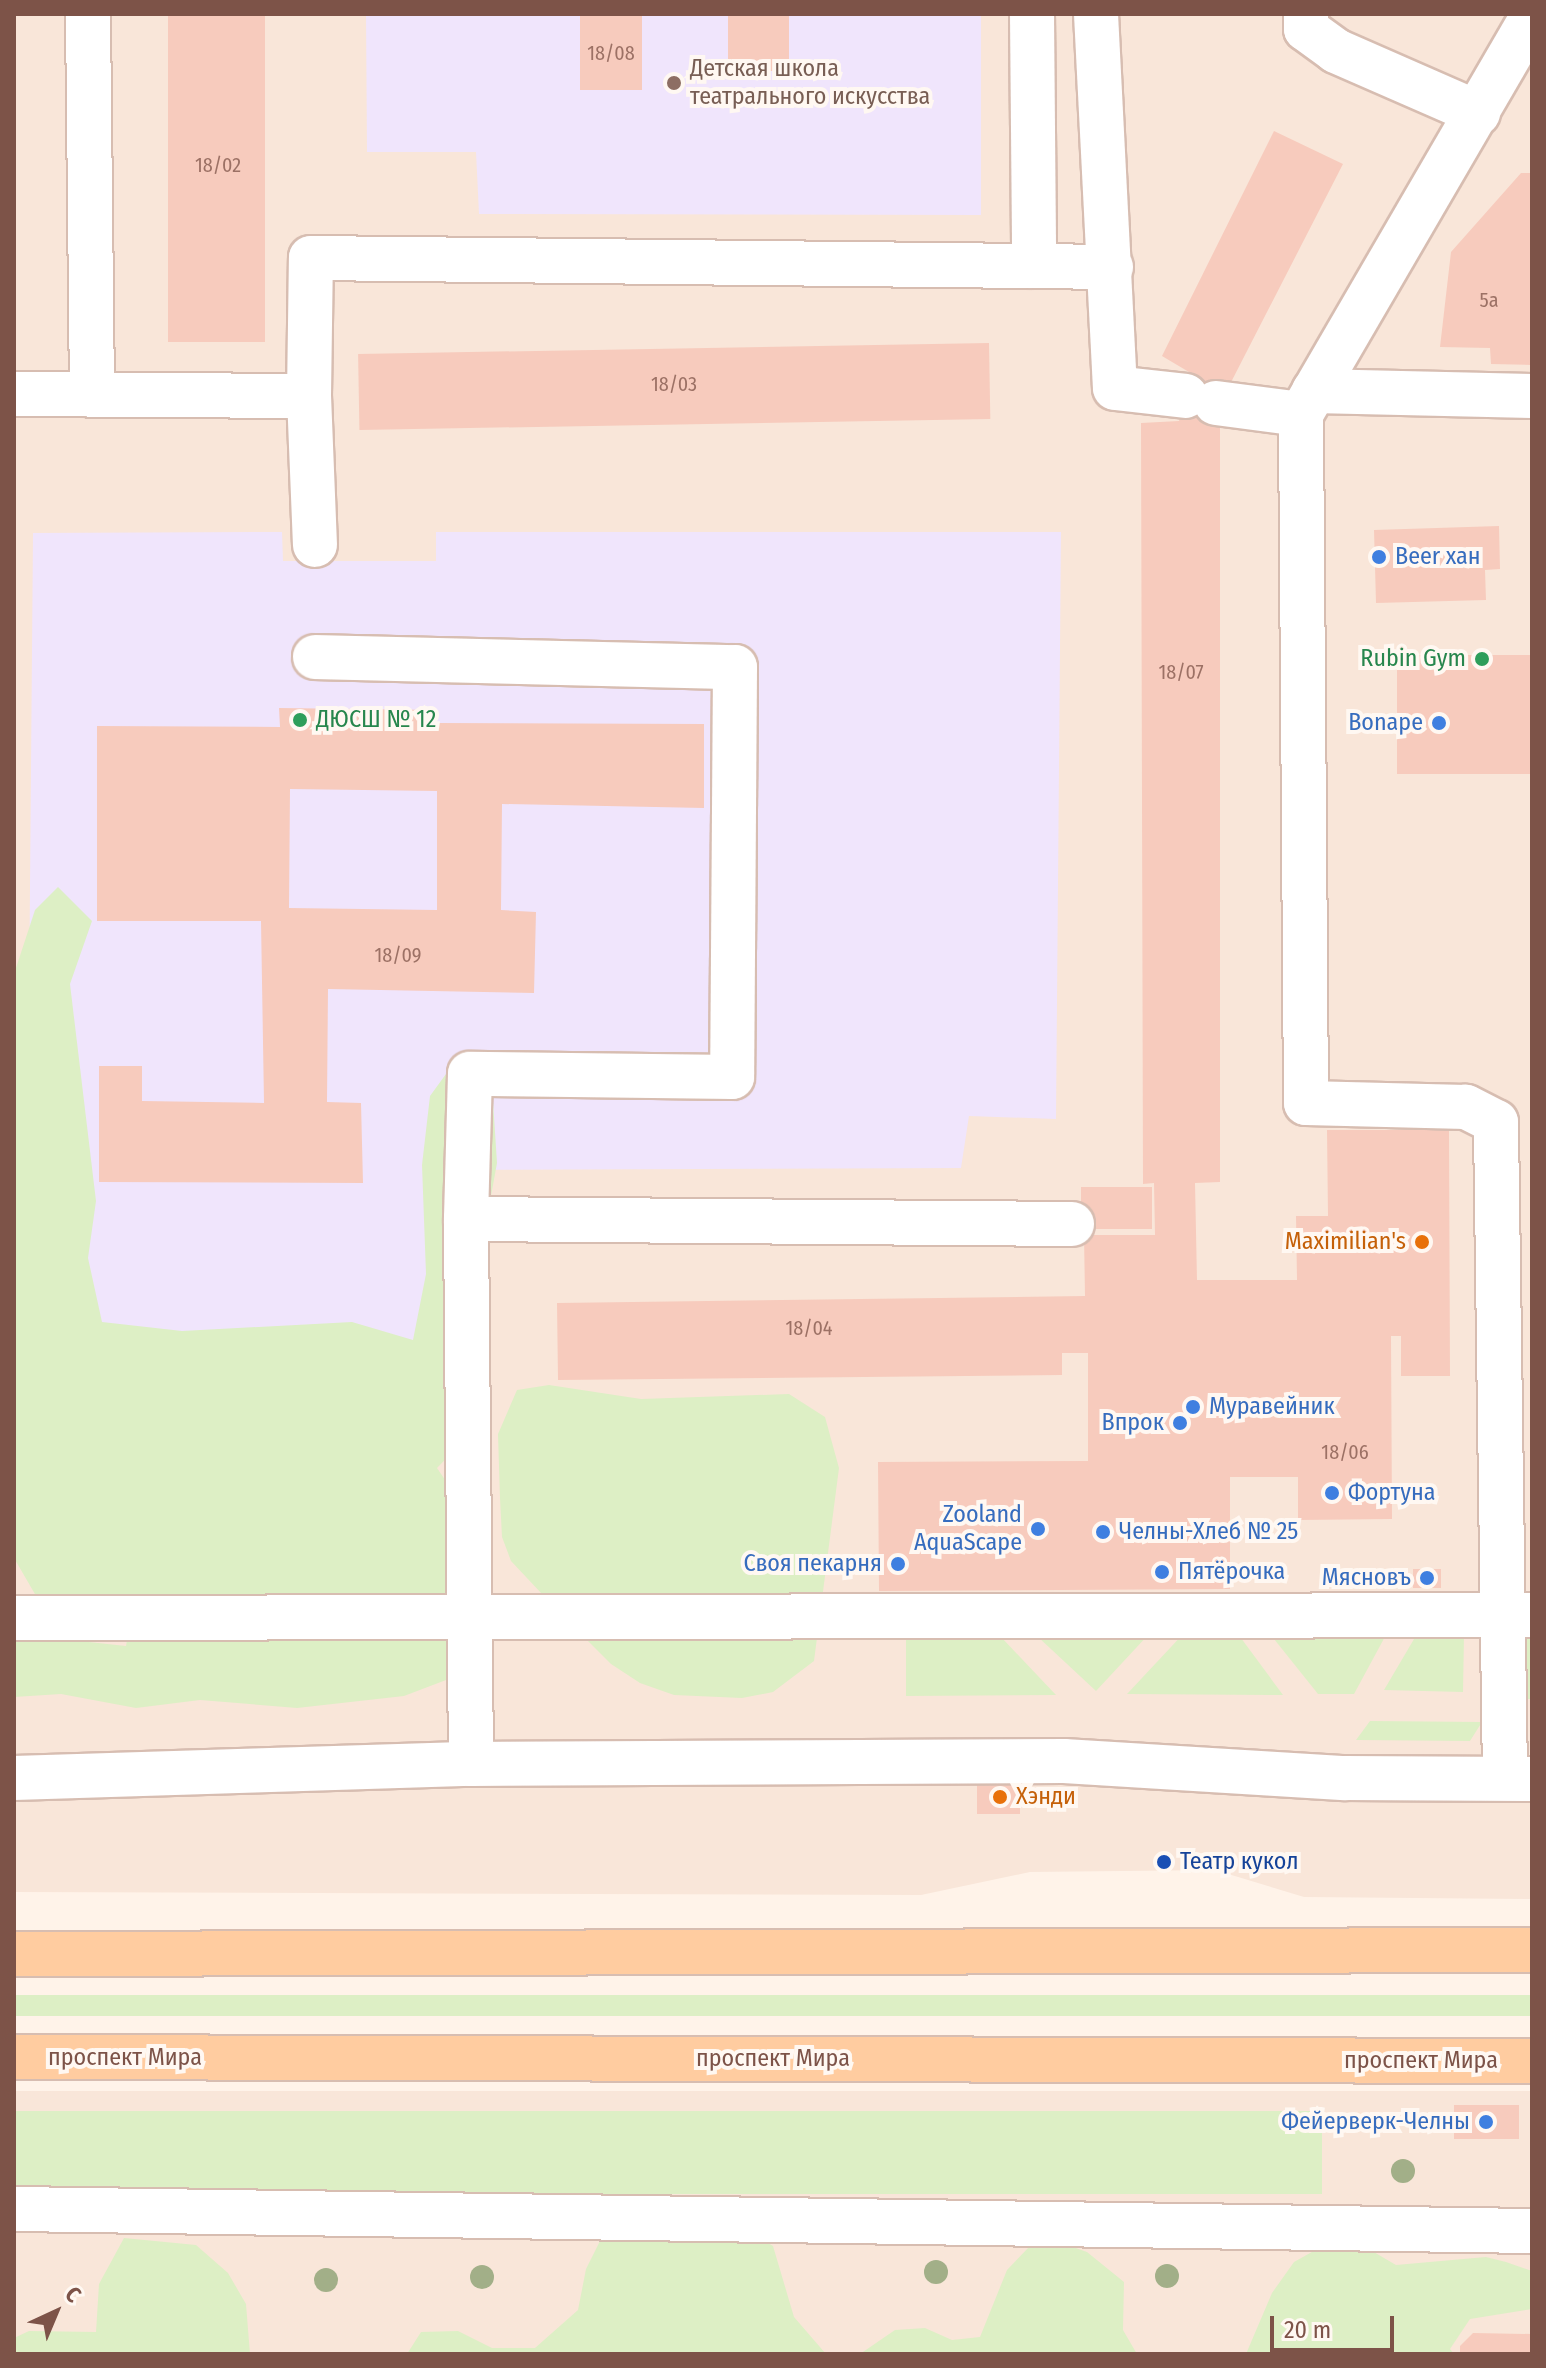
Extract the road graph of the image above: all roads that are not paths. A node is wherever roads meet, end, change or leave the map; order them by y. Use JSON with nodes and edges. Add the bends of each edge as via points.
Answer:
{"nodes":[{"id":1,"x":88,"y":14,"type":"edge"},
{"id":2,"x":1032,"y":14,"type":"edge"},
{"id":3,"x":1096,"y":14,"type":"edge"},
{"id":4,"x":1306,"y":14,"type":"edge"},
{"id":5,"x":1532,"y":17,"type":"edge"},
{"id":6,"x":1478,"y":113,"type":"junction"},
{"id":7,"x":1034,"y":266,"type":"junction"},
{"id":8,"x":1111,"y":267,"type":"junction"},
{"id":9,"x":14,"y":394,"type":"edge"},
{"id":10,"x":92,"y":395,"type":"junction"},
{"id":11,"x":309,"y":396,"type":"junction"},
{"id":12,"x":1532,"y":396,"type":"edge"},
{"id":13,"x":1307,"y":402,"type":"junction"},
{"id":14,"x":315,"y":545,"type":"dead end"},
{"id":15,"x":315,"y":657,"type":"dead end"},
{"id":16,"x":466,"y":1219,"type":"junction"},
{"id":17,"x":1072,"y":1224,"type":"dead end"},
{"id":18,"x":1518,"y":1615,"type":"edge"},
{"id":19,"x":14,"y":1618,"type":"edge"},
{"id":20,"x":471,"y":1618,"type":"junction"},
{"id":21,"x":471,"y":1764,"type":"junction"},
{"id":22,"x":14,"y":1778,"type":"edge"},
{"id":23,"x":1518,"y":1778,"type":"edge"},
{"id":24,"x":1532,"y":1950,"type":"edge"},
{"id":25,"x":14,"y":1954,"type":"edge"},
{"id":26,"x":14,"y":2057,"type":"edge"},
{"id":27,"x":1532,"y":2061,"type":"edge"},
{"id":28,"x":14,"y":2209,"type":"edge"},
{"id":29,"x":1532,"y":2231,"type":"edge"}],
"edges":[{"from":1,"to":10,"type":"street"},
{"from":2,"to":7,"type":"street"},
{"from":3,"to":8,"type":"street"},
{"from":4,"to":6,"type":"street","via":[[1306,29],[1336,51]]},
{"from":5,"to":6,"type":"street"},
{"from":6,"to":13,"type":"street"},
{"from":7,"to":8,"type":"street"},
{"from":7,"to":11,"type":"street","via":[[311,258]]},
{"from":8,"to":13,"type":"street","via":[[1115,388],[1201,400]]},
{"from":9,"to":10,"type":"street"},
{"from":10,"to":11,"type":"street"},
{"from":11,"to":14,"type":"street"},
{"from":12,"to":13,"type":"street"},
{"from":13,"to":18,"type":"street","via":[[1306,1103],[1466,1107],[1496,1122]]},
{"from":15,"to":16,"type":"street","via":[[735,667],[732,1077],[470,1074]]},
{"from":16,"to":17,"type":"street"},
{"from":16,"to":20,"type":"street"},
{"from":18,"to":20,"type":"street"},
{"from":18,"to":23,"type":"street"},
{"from":19,"to":20,"type":"street"},
{"from":20,"to":21,"type":"street"},
{"from":21,"to":22,"type":"street"},
{"from":21,"to":23,"type":"street","via":[[1064,1761],[1345,1778]]},
{"from":24,"to":25,"type":"main road"},
{"from":26,"to":27,"type":"main road","name":"проспект Мира"},
{"from":28,"to":29,"type":"street"}]}
